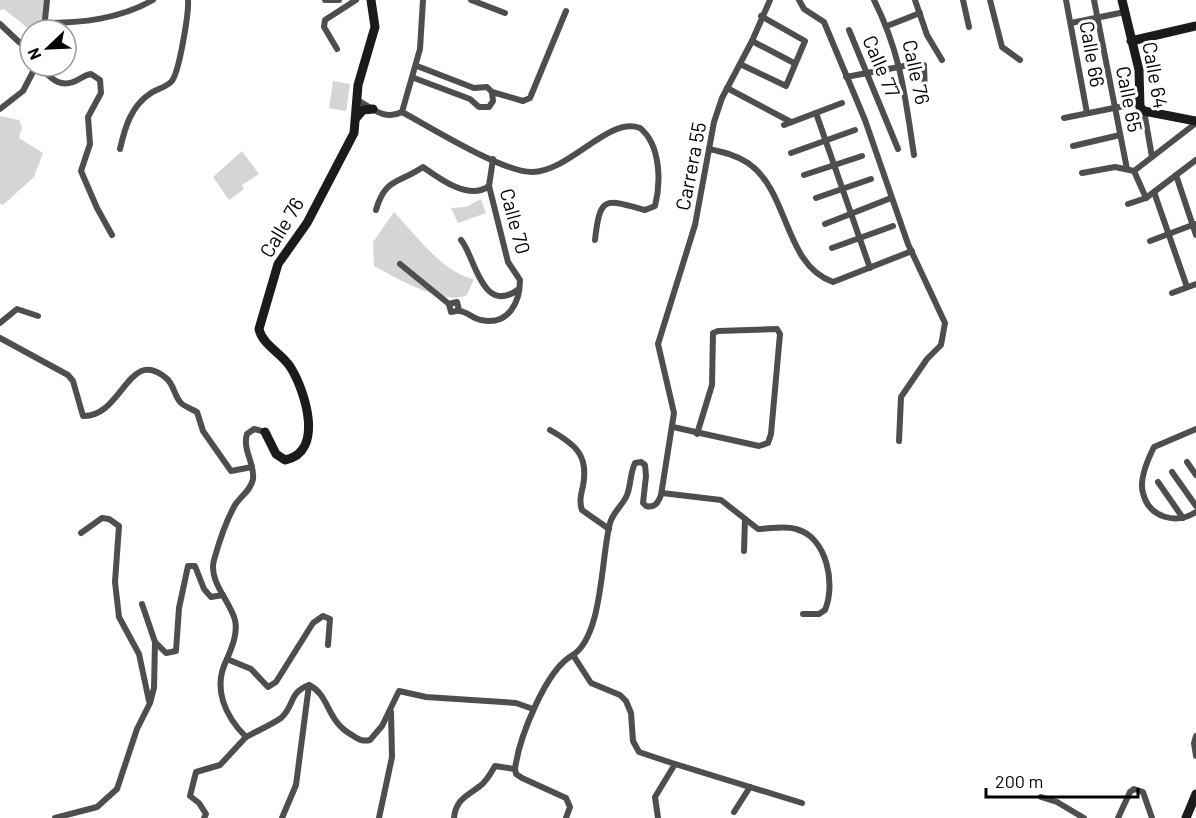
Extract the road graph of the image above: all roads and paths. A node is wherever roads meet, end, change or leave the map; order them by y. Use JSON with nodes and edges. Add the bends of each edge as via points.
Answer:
{"nodes":[{"id":1,"x":47,"y":0,"type":"edge"},
{"id":2,"x":153,"y":0,"type":"edge"},
{"id":3,"x":188,"y":0,"type":"edge"},
{"id":4,"x":325,"y":0,"type":"edge"},
{"id":5,"x":339,"y":0,"type":"edge"},
{"id":6,"x":356,"y":0,"type":"edge"},
{"id":7,"x":371,"y":0,"type":"edge"},
{"id":8,"x":423,"y":0,"type":"edge"},
{"id":9,"x":471,"y":0,"type":"edge"},
{"id":10,"x":770,"y":0,"type":"edge"},
{"id":11,"x":799,"y":0,"type":"edge"},
{"id":12,"x":874,"y":0,"type":"edge"},
{"id":13,"x":915,"y":0,"type":"edge"},
{"id":14,"x":963,"y":0,"type":"edge"},
{"id":15,"x":990,"y":0,"type":"edge"},
{"id":16,"x":1066,"y":0,"type":"edge"},
{"id":17,"x":1094,"y":0,"type":"edge"},
{"id":18,"x":1122,"y":0,"type":"edge"},
{"id":19,"x":566,"y":11,"type":"dead end"},
{"id":20,"x":1125,"y":12,"type":"junction"},
{"id":21,"x":505,"y":13,"type":"dead end"},
{"id":22,"x":920,"y":13,"type":"junction"},
{"id":23,"x":761,"y":16,"type":"junction"},
{"id":24,"x":1097,"y":17,"type":"junction"},
{"id":25,"x":45,"y":18,"type":"edge"},
{"id":26,"x":78,"y":22,"type":"edge"},
{"id":27,"x":1071,"y":23,"type":"junction"},
{"id":28,"x":0,"y":24,"type":"edge"},
{"id":29,"x":887,"y":26,"type":"junction"},
{"id":30,"x":1196,"y":26,"type":"edge"},
{"id":31,"x":969,"y":27,"type":"dead end"},
{"id":32,"x":849,"y":30,"type":"dead end"},
{"id":33,"x":18,"y":41,"type":"edge"},
{"id":34,"x":752,"y":41,"type":"junction"},
{"id":35,"x":1131,"y":41,"type":"junction"},
{"id":36,"x":337,"y":49,"type":"dead end"},
{"id":37,"x":942,"y":60,"type":"dead end"},
{"id":38,"x":1020,"y":60,"type":"dead end"},
{"id":39,"x":794,"y":63,"type":"junction"},
{"id":40,"x":740,"y":64,"type":"junction"},
{"id":41,"x":417,"y":66,"type":"junction"},
{"id":42,"x":900,"y":66,"type":"junction"},
{"id":43,"x":868,"y":71,"type":"junction"},
{"id":44,"x":846,"y":77,"type":"junction"},
{"id":45,"x":30,"y":78,"type":"edge"},
{"id":46,"x":51,"y":78,"type":"edge"},
{"id":47,"x":414,"y":78,"type":"junction"},
{"id":48,"x":727,"y":88,"type":"junction"},
{"id":49,"x":492,"y":92,"type":"junction"},
{"id":50,"x":926,"y":95,"type":"dead end"},
{"id":51,"x":356,"y":99,"type":"junction"},
{"id":52,"x":842,"y":103,"type":"dead end"},
{"id":53,"x":1141,"y":107,"type":"junction"},
{"id":54,"x":1115,"y":108,"type":"junction"},
{"id":55,"x":0,"y":109,"type":"edge"},
{"id":56,"x":375,"y":110,"type":"junction"},
{"id":57,"x":816,"y":113,"type":"junction"},
{"id":58,"x":1087,"y":113,"type":"junction"},
{"id":59,"x":399,"y":114,"type":"junction"},
{"id":60,"x":356,"y":118,"type":"junction"},
{"id":61,"x":1064,"y":118,"type":"dead end"},
{"id":62,"x":1196,"y":122,"type":"edge"},
{"id":63,"x":791,"y":123,"type":"junction"},
{"id":64,"x":784,"y":125,"type":"dead end"},
{"id":65,"x":855,"y":130,"type":"dead end"},
{"id":66,"x":1120,"y":135,"type":"junction"},
{"id":67,"x":825,"y":141,"type":"junction"},
{"id":68,"x":1073,"y":146,"type":"dead end"},
{"id":69,"x":120,"y":149,"type":"dead end"},
{"id":70,"x":709,"y":149,"type":"junction"},
{"id":71,"x":898,"y":149,"type":"dead end"},
{"id":72,"x":791,"y":153,"type":"dead end"},
{"id":73,"x":914,"y":155,"type":"dead end"},
{"id":74,"x":862,"y":156,"type":"dead end"},
{"id":75,"x":1152,"y":157,"type":"junction"},
{"id":76,"x":493,"y":159,"type":"junction"},
{"id":77,"x":1196,"y":161,"type":"edge"},
{"id":78,"x":834,"y":165,"type":"junction"},
{"id":79,"x":1130,"y":170,"type":"junction"},
{"id":80,"x":1082,"y":173,"type":"dead end"},
{"id":81,"x":804,"y":175,"type":"dead end"},
{"id":82,"x":1176,"y":176,"type":"junction"},
{"id":83,"x":871,"y":179,"type":"dead end"},
{"id":84,"x":489,"y":186,"type":"junction"},
{"id":85,"x":842,"y":189,"type":"junction"},
{"id":86,"x":1154,"y":192,"type":"junction"},
{"id":87,"x":816,"y":198,"type":"dead end"},
{"id":88,"x":891,"y":198,"type":"junction"},
{"id":89,"x":1146,"y":198,"type":"junction"},
{"id":90,"x":1128,"y":204,"type":"dead end"},
{"id":91,"x":376,"y":210,"type":"dead end"},
{"id":92,"x":851,"y":215,"type":"junction"},
{"id":93,"x":825,"y":224,"type":"dead end"},
{"id":94,"x":1194,"y":225,"type":"edge"},
{"id":95,"x":893,"y":226,"type":"dead end"},
{"id":96,"x":1169,"y":234,"type":"junction"},
{"id":97,"x":1196,"y":234,"type":"edge"},
{"id":98,"x":112,"y":235,"type":"dead end"},
{"id":99,"x":860,"y":239,"type":"junction"},
{"id":100,"x":461,"y":240,"type":"dead end"},
{"id":101,"x":595,"y":240,"type":"dead end"},
{"id":102,"x":1150,"y":241,"type":"dead end"},
{"id":103,"x":832,"y":248,"type":"dead end"},
{"id":104,"x":912,"y":251,"type":"junction"},
{"id":105,"x":400,"y":264,"type":"dead end"},
{"id":106,"x":870,"y":268,"type":"junction"},
{"id":107,"x":1196,"y":284,"type":"edge"},
{"id":108,"x":1187,"y":287,"type":"junction"},
{"id":109,"x":519,"y":289,"type":"junction"},
{"id":110,"x":1172,"y":293,"type":"dead end"},
{"id":111,"x":38,"y":316,"type":"dead end"},
{"id":112,"x":0,"y":323,"type":"edge"},
{"id":113,"x":0,"y":338,"type":"edge"},
{"id":114,"x":673,"y":427,"type":"junction"},
{"id":115,"x":550,"y":429,"type":"dead end"},
{"id":116,"x":1196,"y":429,"type":"edge"},
{"id":117,"x":265,"y":432,"type":"joint"},
{"id":118,"x":697,"y":434,"type":"junction"},
{"id":119,"x":899,"y":441,"type":"dead end"},
{"id":120,"x":1187,"y":462,"type":"dead end"},
{"id":121,"x":252,"y":467,"type":"junction"},
{"id":122,"x":1172,"y":472,"type":"dead end"},
{"id":123,"x":1196,"y":475,"type":"edge"},
{"id":124,"x":1158,"y":482,"type":"dead end"},
{"id":125,"x":662,"y":493,"type":"junction"},
{"id":126,"x":1196,"y":506,"type":"edge"},
{"id":127,"x":1196,"y":512,"type":"edge"},
{"id":128,"x":745,"y":518,"type":"junction"},
{"id":129,"x":1183,"y":518,"type":"junction"},
{"id":130,"x":609,"y":529,"type":"junction"},
{"id":131,"x":81,"y":533,"type":"dead end"},
{"id":132,"x":744,"y":551,"type":"dead end"},
{"id":133,"x":223,"y":596,"type":"junction"},
{"id":134,"x":142,"y":604,"type":"dead end"},
{"id":135,"x":803,"y":614,"type":"dead end"},
{"id":136,"x":155,"y":642,"type":"junction"},
{"id":137,"x":328,"y":645,"type":"dead end"},
{"id":138,"x":573,"y":655,"type":"junction"},
{"id":139,"x":226,"y":659,"type":"junction"},
{"id":140,"x":309,"y":685,"type":"junction"},
{"id":141,"x":150,"y":703,"type":"junction"},
{"id":142,"x":533,"y":709,"type":"junction"},
{"id":143,"x":391,"y":711,"type":"junction"},
{"id":144,"x":1196,"y":736,"type":"edge"},
{"id":145,"x":246,"y":737,"type":"junction"},
{"id":146,"x":1196,"y":756,"type":"edge"},
{"id":147,"x":675,"y":764,"type":"junction"},
{"id":148,"x":515,"y":768,"type":"junction"},
{"id":149,"x":750,"y":787,"type":"junction"},
{"id":150,"x":1196,"y":795,"type":"edge"},
{"id":151,"x":1041,"y":797,"type":"dead end"},
{"id":152,"x":802,"y":803,"type":"dead end"},
{"id":153,"x":734,"y":813,"type":"dead end"},
{"id":154,"x":55,"y":818,"type":"edge"},
{"id":155,"x":204,"y":818,"type":"edge"},
{"id":156,"x":282,"y":818,"type":"edge"},
{"id":157,"x":379,"y":818,"type":"edge"},
{"id":158,"x":454,"y":818,"type":"edge"},
{"id":159,"x":566,"y":818,"type":"edge"},
{"id":160,"x":658,"y":818,"type":"edge"},
{"id":161,"x":1084,"y":818,"type":"edge"},
{"id":162,"x":1118,"y":818,"type":"edge"},
{"id":163,"x":1152,"y":818,"type":"edge"},
{"id":164,"x":1186,"y":818,"type":"edge"}],
"edges":[{"from":1,"to":25,"type":"street"},
{"from":2,"to":26,"type":"street"},
{"from":3,"to":69,"type":"street","via":[[176,75],[134,110],[125,125]]},
{"from":4,"to":5,"type":"street"},
{"from":6,"to":36,"type":"street","via":[[325,20],[324,27]]},
{"from":7,"to":51,"type":"street","name":"Calle 76","via":[[375,27]]},
{"from":8,"to":41,"type":"street"},
{"from":9,"to":21,"type":"street"},
{"from":10,"to":23,"type":"street","name":"Carrera 55"},
{"from":11,"to":44,"type":"street","via":[[804,9],[824,22]]},
{"from":12,"to":29,"type":"street","name":"Calle 76"},
{"from":13,"to":22,"type":"street"},
{"from":14,"to":31,"type":"street"},
{"from":15,"to":38,"type":"street","via":[[1002,47]]},
{"from":16,"to":27,"type":"street","name":"Calle 66"},
{"from":17,"to":24,"type":"street","name":"Calle 65"},
{"from":18,"to":20,"type":"street","name":"Calle 64"},
{"from":19,"to":49,"type":"street","via":[[530,98],[523,100]]},
{"from":20,"to":24,"type":"street"},
{"from":20,"to":35,"type":"street","name":"Calle 64"},
{"from":22,"to":29,"type":"street"},
{"from":22,"to":37,"type":"street","via":[[930,43]]},
{"from":23,"to":34,"type":"street","name":"Carrera 55"},
{"from":23,"to":39,"type":"street","via":[[805,40]]},
{"from":24,"to":27,"type":"street"},
{"from":24,"to":54,"type":"street","name":"Calle 65"},
{"from":27,"to":58,"type":"street","name":"Calle 66"},
{"from":28,"to":33,"type":"street"},
{"from":29,"to":42,"type":"street","name":"Calle 76"},
{"from":30,"to":35,"type":"street"},
{"from":32,"to":43,"type":"street","name":"Calle 77"},
{"from":34,"to":39,"type":"street"},
{"from":34,"to":40,"type":"street","name":"Carrera 55"},
{"from":35,"to":53,"type":"street","name":"Calle 64","via":[[1139,70]]},
{"from":39,"to":40,"type":"street","via":[[786,86]]},
{"from":40,"to":48,"type":"street","name":"Carrera 55"},
{"from":41,"to":47,"type":"street"},
{"from":41,"to":49,"type":"street","via":[[474,88],[487,87]]},
{"from":42,"to":43,"type":"street"},
{"from":42,"to":50,"type":"street","via":[[924,65]]},
{"from":42,"to":73,"type":"street","name":"Calle 76"},
{"from":43,"to":44,"type":"street"},
{"from":43,"to":71,"type":"street","name":"Calle 77"},
{"from":44,"to":88,"type":"street"},
{"from":45,"to":55,"type":"street","via":[[23,91]]},
{"from":46,"to":98,"type":"street","via":[[72,83],[91,74],[102,83],[100,96],[88,117],[90,144],[81,171]]},
{"from":47,"to":49,"type":"street","via":[[472,100],[482,108],[491,104]]},
{"from":47,"to":59,"type":"street"},
{"from":48,"to":63,"type":"street"},
{"from":48,"to":70,"type":"street","name":"Carrera 55"},
{"from":51,"to":56,"type":"street"},
{"from":51,"to":60,"type":"street","name":"Calle 76"},
{"from":52,"to":57,"type":"street"},
{"from":53,"to":54,"type":"street"},
{"from":53,"to":62,"type":"street"},
{"from":53,"to":75,"type":"street","name":"Calle 64"},
{"from":54,"to":58,"type":"street"},
{"from":54,"to":66,"type":"street","name":"Calle 65"},
{"from":56,"to":59,"type":"street","via":[[390,117]]},
{"from":56,"to":60,"type":"street","via":[[363,110]]},
{"from":57,"to":63,"type":"street"},
{"from":57,"to":67,"type":"street"},
{"from":58,"to":61,"type":"street"},
{"from":59,"to":76,"type":"street"},
{"from":60,"to":117,"type":"street","name":"Calle 76","via":[[348,148],[307,223],[278,264],[259,329],[292,370],[308,416],[308,438],[300,453],[285,460],[276,454]]},
{"from":62,"to":75,"type":"street"},
{"from":63,"to":64,"type":"street"},
{"from":65,"to":67,"type":"street"},
{"from":66,"to":68,"type":"street"},
{"from":66,"to":79,"type":"street","name":"Calle 65"},
{"from":67,"to":72,"type":"street"},
{"from":67,"to":78,"type":"street"},
{"from":70,"to":106,"type":"street","via":[[733,154],[750,164],[766,181],[807,266],[819,278],[833,282]]},
{"from":70,"to":114,"type":"street","name":"Carrera 55","via":[[695,225],[658,344],[674,413]]},
{"from":74,"to":78,"type":"street"},
{"from":75,"to":79,"type":"street"},
{"from":76,"to":84,"type":"street","name":"Calle 70"},
{"from":76,"to":101,"type":"street","via":[[523,171],[547,170],[567,162],[612,131],[632,126],[643,130],[658,170],[655,206],[645,210],[619,201],[607,204],[598,215]]},
{"from":77,"to":82,"type":"street"},
{"from":78,"to":81,"type":"street"},
{"from":78,"to":85,"type":"street"},
{"from":79,"to":80,"type":"street","via":[[1115,167]]},
{"from":79,"to":89,"type":"street","name":"Calle 65"},
{"from":82,"to":86,"type":"street"},
{"from":82,"to":94,"type":"street"},
{"from":83,"to":85,"type":"street"},
{"from":84,"to":91,"type":"street","via":[[467,191],[423,166],[381,192]]},
{"from":84,"to":109,"type":"street","name":"Calle 70","via":[[508,262],[520,280]]},
{"from":85,"to":87,"type":"street"},
{"from":85,"to":92,"type":"street"},
{"from":86,"to":89,"type":"street"},
{"from":86,"to":96,"type":"street"},
{"from":88,"to":92,"type":"street"},
{"from":88,"to":104,"type":"street"},
{"from":89,"to":90,"type":"street"},
{"from":92,"to":93,"type":"street"},
{"from":92,"to":99,"type":"street"},
{"from":94,"to":96,"type":"street"},
{"from":94,"to":97,"type":"street"},
{"from":95,"to":99,"type":"street"},
{"from":96,"to":102,"type":"street"},
{"from":96,"to":108,"type":"street"},
{"from":99,"to":103,"type":"street"},
{"from":99,"to":106,"type":"street"},
{"from":100,"to":109,"type":"street","via":[[483,285],[500,295]]},
{"from":104,"to":106,"type":"street"},
{"from":104,"to":119,"type":"street","via":[[939,306],[945,333],[941,345],[902,397]]},
{"from":105,"to":109,"type":"street","via":[[449,304],[457,302],[459,310],[481,320],[501,318],[512,311]]},
{"from":107,"to":108,"type":"street"},
{"from":108,"to":110,"type":"street"},
{"from":111,"to":112,"type":"street","via":[[17,309]]},
{"from":113,"to":121,"type":"street","via":[[68,375],[83,416],[110,406],[135,373],[146,370],[159,374],[168,379],[182,404],[197,412],[204,431],[231,471]]},
{"from":114,"to":118,"type":"street"},
{"from":114,"to":125,"type":"street"},
{"from":115,"to":130,"type":"street","via":[[566,439],[583,460],[586,472],[580,497],[582,510]]},
{"from":116,"to":129,"type":"street","via":[[1157,444],[1142,482],[1150,508],[1161,517]]},
{"from":117,"to":121,"type":"street","name":"Calle 76","via":[[252,430],[247,434],[245,444]]},
{"from":118,"to":118,"type":"street","via":[[712,385],[713,333],[776,328],[780,334],[769,441],[759,446]]},
{"from":120,"to":123,"type":"street"},
{"from":121,"to":133,"type":"street","via":[[252,481],[233,509],[214,559],[213,570]]},
{"from":122,"to":126,"type":"street"},
{"from":124,"to":129,"type":"street"},
{"from":125,"to":128,"type":"street","via":[[721,500]]},
{"from":125,"to":130,"type":"street","via":[[658,503],[646,506],[642,500],[645,465],[635,464],[626,497],[612,516]]},
{"from":127,"to":129,"type":"street"},
{"from":128,"to":132,"type":"street"},
{"from":128,"to":135,"type":"street","via":[[758,529],[788,527],[808,534],[816,542],[826,563],[827,605],[819,614]]},
{"from":130,"to":138,"type":"street","via":[[595,610],[584,645]]},
{"from":131,"to":141,"type":"street","via":[[102,518],[118,526],[115,582],[119,617],[139,654]]},
{"from":133,"to":136,"type":"street","via":[[211,597],[195,566],[188,566],[179,608],[176,651],[166,653]]},
{"from":133,"to":139,"type":"street","via":[[236,627]]},
{"from":134,"to":136,"type":"street"},
{"from":136,"to":141,"type":"street"},
{"from":137,"to":139,"type":"street","via":[[330,619],[323,616],[313,622],[276,682],[268,687],[251,669]]},
{"from":138,"to":142,"type":"street","via":[[557,667]]},
{"from":138,"to":147,"type":"street","via":[[591,682],[626,701],[632,713],[633,741],[639,752]]},
{"from":139,"to":145,"type":"street","via":[[222,671],[224,708]]},
{"from":140,"to":143,"type":"street","via":[[322,696],[337,724],[363,741],[372,738]]},
{"from":140,"to":145,"type":"street","via":[[293,696],[280,719]]},
{"from":140,"to":156,"type":"street","via":[[296,784]]},
{"from":141,"to":154,"type":"street","via":[[111,797],[87,812]]},
{"from":142,"to":143,"type":"street","via":[[516,703],[399,692]]},
{"from":142,"to":148,"type":"street"},
{"from":143,"to":157,"type":"street","via":[[392,757]]},
{"from":144,"to":146,"type":"street"},
{"from":145,"to":155,"type":"street","via":[[220,765],[196,772],[190,796],[203,808]]},
{"from":147,"to":149,"type":"street"},
{"from":147,"to":160,"type":"street","via":[[656,797]]},
{"from":148,"to":158,"type":"street","via":[[495,766],[482,785],[465,794],[455,808]]},
{"from":148,"to":159,"type":"street","via":[[522,778],[566,798],[570,807]]},
{"from":149,"to":152,"type":"street"},
{"from":149,"to":153,"type":"street"},
{"from":150,"to":164,"type":"street"},
{"from":151,"to":161,"type":"street"},
{"from":162,"to":163,"type":"street","via":[[1134,789],[1143,792]]}]}
